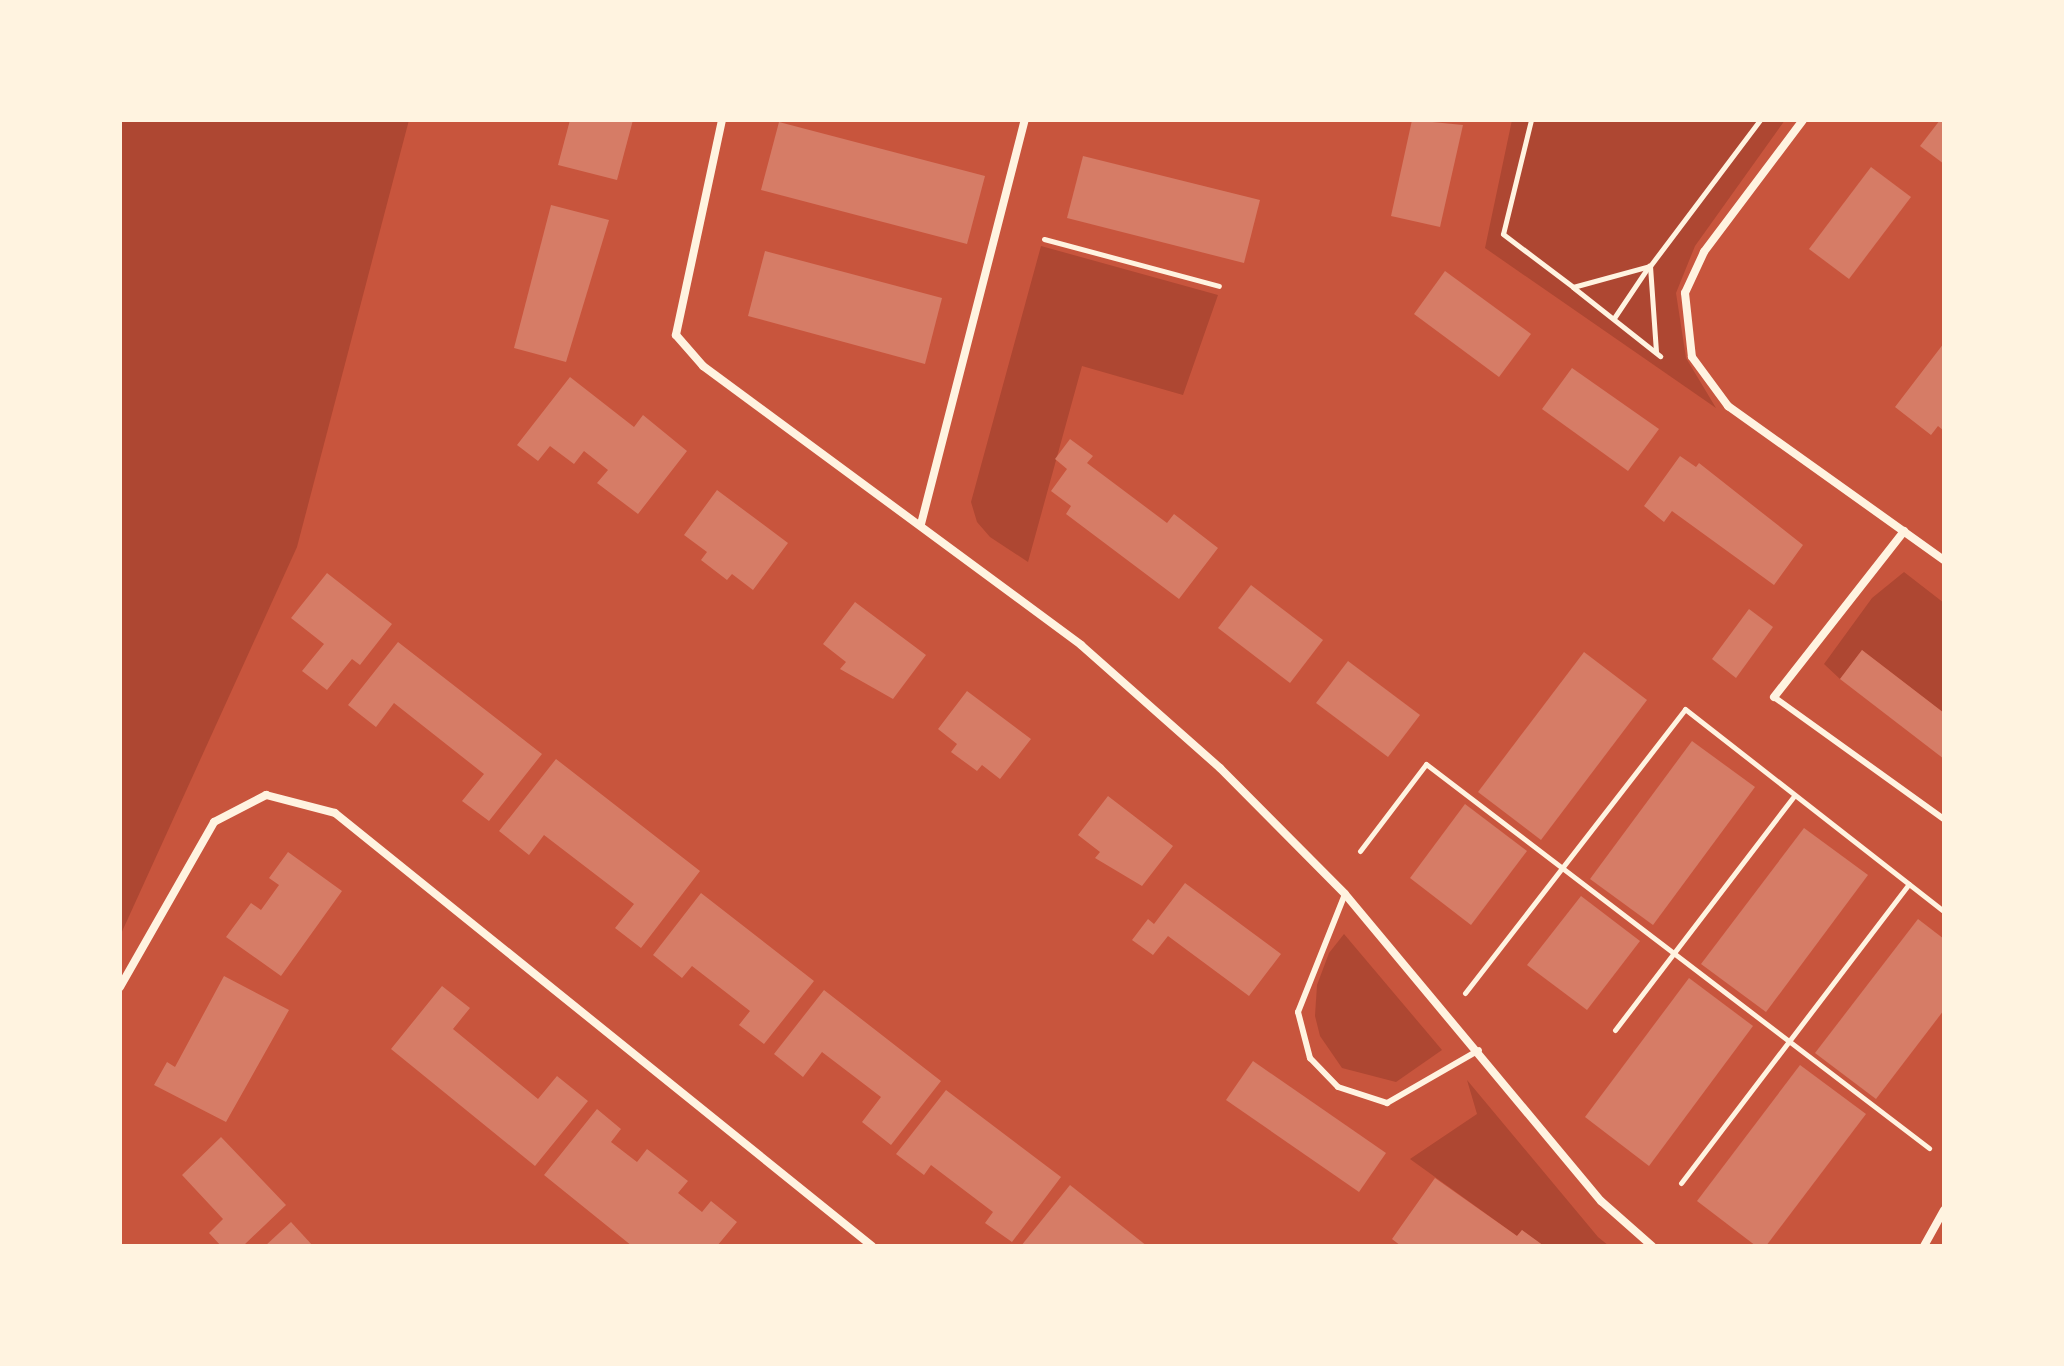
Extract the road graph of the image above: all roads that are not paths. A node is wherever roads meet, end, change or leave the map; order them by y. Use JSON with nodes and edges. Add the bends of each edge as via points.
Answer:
{"nodes":[{"id":1,"x":722,"y":120,"type":"edge"},
{"id":2,"x":1025,"y":120,"type":"edge"},
{"id":3,"x":1803,"y":120,"type":"edge"},
{"id":4,"x":921,"y":524,"type":"junction"},
{"id":5,"x":1904,"y":531,"type":"junction"},
{"id":6,"x":1944,"y":560,"type":"edge"},
{"id":7,"x":1774,"y":697,"type":"joint"},
{"id":8,"x":1944,"y":819,"type":"edge"},
{"id":9,"x":1345,"y":894,"type":"junction"},
{"id":10,"x":120,"y":987,"type":"edge"},
{"id":11,"x":1480,"y":1049,"type":"junction"},
{"id":12,"x":1944,"y":1210,"type":"edge"},
{"id":13,"x":872,"y":1246,"type":"edge"},
{"id":14,"x":1652,"y":1246,"type":"edge"},
{"id":15,"x":1924,"y":1246,"type":"edge"}],
"edges":[{"from":1,"to":4,"type":"street","via":[[676,335],[703,366]]},
{"from":2,"to":4,"type":"street"},
{"from":3,"to":5,"type":"street","via":[[1704,252],[1685,293],[1692,357],[1728,406]]},
{"from":4,"to":9,"type":"street","via":[[1081,645],[1220,768]]},
{"from":5,"to":6,"type":"street"},
{"from":5,"to":7,"type":"street"},
{"from":7,"to":8,"type":"lane"},
{"from":9,"to":11,"type":"street"},
{"from":9,"to":11,"type":"lane","via":[[1298,1012],[1310,1058],[1338,1087],[1387,1103]]},
{"from":10,"to":13,"type":"street","via":[[214,822],[266,795],[335,813]]},
{"from":11,"to":14,"type":"street","via":[[1601,1201]]},
{"from":12,"to":15,"type":"street"}]}
